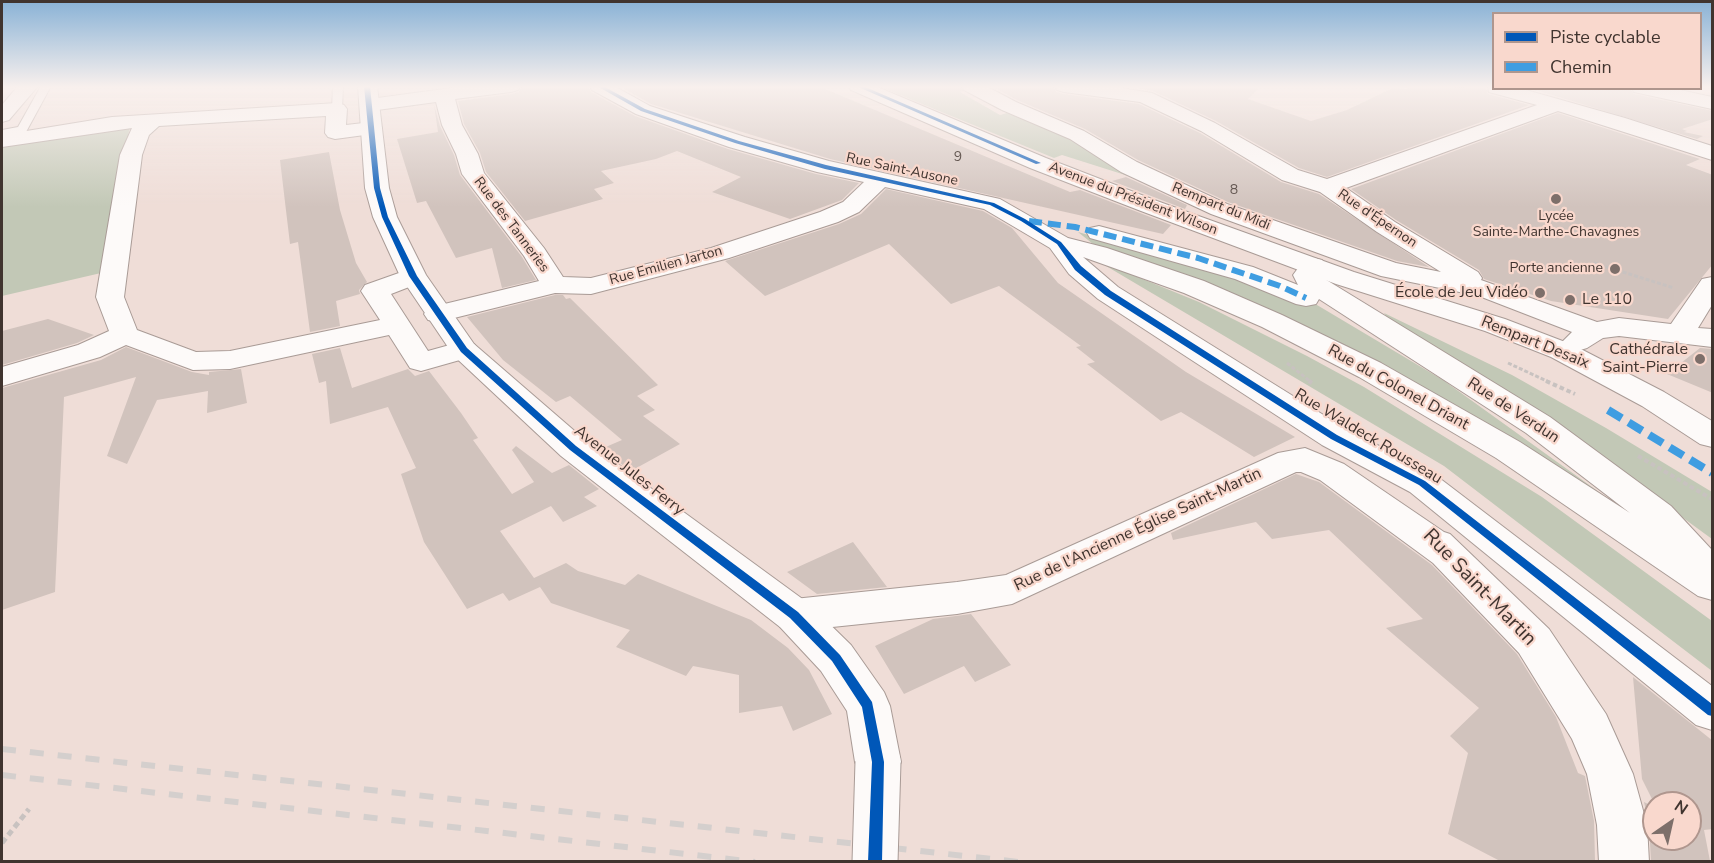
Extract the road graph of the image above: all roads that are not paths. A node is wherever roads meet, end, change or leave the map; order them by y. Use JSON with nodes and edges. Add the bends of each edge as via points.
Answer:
{"nodes":[{"id":1,"x":24,"y":126,"type":"edge"},
{"id":2,"x":92,"y":126,"type":"edge"},
{"id":3,"x":147,"y":126,"type":"edge"},
{"id":4,"x":336,"y":126,"type":"edge"},
{"id":5,"x":344,"y":126,"type":"edge"},
{"id":6,"x":372,"y":126,"type":"edge"},
{"id":7,"x":453,"y":126,"type":"edge"},
{"id":8,"x":686,"y":126,"type":"edge"},
{"id":9,"x":952,"y":126,"type":"edge"},
{"id":10,"x":1057,"y":126,"type":"edge"},
{"id":11,"x":1205,"y":126,"type":"edge"},
{"id":12,"x":1498,"y":126,"type":"edge"},
{"id":13,"x":1631,"y":126,"type":"edge"},
{"id":14,"x":2,"y":133,"type":"edge"},
{"id":15,"x":2,"y":141,"type":"edge"},
{"id":16,"x":1713,"y":153,"type":"edge"},
{"id":17,"x":880,"y":179,"type":"junction"},
{"id":18,"x":1328,"y":187,"type":"junction"},
{"id":19,"x":1023,"y":220,"type":"junction"},
{"id":20,"x":1059,"y":243,"type":"junction"},
{"id":21,"x":1313,"y":266,"type":"junction"},
{"id":22,"x":412,"y":276,"type":"junction"},
{"id":23,"x":1345,"y":278,"type":"joint"},
{"id":24,"x":555,"y":285,"type":"junction"},
{"id":25,"x":1486,"y":288,"type":"junction"},
{"id":26,"x":1708,"y":291,"type":"edge"},
{"id":27,"x":1306,"y":298,"type":"dead end"},
{"id":28,"x":438,"y":314,"type":"junction"},
{"id":29,"x":396,"y":325,"type":"junction"},
{"id":30,"x":1595,"y":332,"type":"junction"},
{"id":31,"x":1680,"y":333,"type":"junction"},
{"id":32,"x":125,"y":335,"type":"junction"},
{"id":33,"x":1713,"y":338,"type":"edge"},
{"id":34,"x":464,"y":350,"type":"junction"},
{"id":35,"x":1562,"y":351,"type":"junction"},
{"id":36,"x":2,"y":377,"type":"edge"},
{"id":37,"x":1713,"y":435,"type":"edge"},
{"id":38,"x":1334,"y":437,"type":"junction"},
{"id":39,"x":1453,"y":558,"type":"junction"},
{"id":40,"x":1713,"y":575,"type":"edge"},
{"id":41,"x":1713,"y":585,"type":"edge"},
{"id":42,"x":794,"y":615,"type":"junction"},
{"id":43,"x":1713,"y":711,"type":"edge"},
{"id":44,"x":874,"y":861,"type":"edge"},
{"id":45,"x":1624,"y":861,"type":"edge"}],
"edges":[{"from":1,"to":14,"type":"lane"},
{"from":2,"to":15,"type":"street"},
{"from":3,"to":32,"type":"street","via":[[131,155],[110,297]]},
{"from":4,"to":5,"type":"street","via":[[335,133]]},
{"from":6,"to":22,"type":"street","name":"Avenue Jules Ferry","via":[[377,188],[385,217]]},
{"from":7,"to":24,"type":"street","name":"Rue des Tanneries","via":[[473,174]]},
{"from":8,"to":17,"type":"street","name":"Rue Saint-Ausone"},
{"from":9,"to":21,"type":"street","name":"Avenue du Président Wilson","via":[[1048,167]]},
{"from":10,"to":25,"type":"street","name":"Rempart du Midi","via":[[1129,167],[1220,209],[1390,270]]},
{"from":11,"to":18,"type":"street","name":"Rue d'Épernon","via":[[1290,175]]},
{"from":12,"to":18,"type":"street"},
{"from":13,"to":16,"type":"street"},
{"from":17,"to":19,"type":"street","name":"Rue Saint-Ausone","via":[[992,204]]},
{"from":17,"to":24,"type":"street","name":"Rue Emilien Jarton","via":[[851,207],[720,253],[591,286]]},
{"from":18,"to":25,"type":"street","name":"Rue d'Épernon"},
{"from":19,"to":20,"type":"street","name":"Rue Saint-Ausone"},
{"from":19,"to":27,"type":"street","via":[[1075,227],[1198,258]]},
{"from":20,"to":38,"type":"street","name":"Rue Waldeck Rousseau","via":[[1078,268],[1108,293]]},
{"from":20,"to":41,"type":"street","name":"Rue du Colonel Driant","via":[[1194,287],[1370,370],[1508,450]]},
{"from":21,"to":23,"type":"street","name":"Avenue du Président Wilson"},
{"from":21,"to":40,"type":"street","name":"Rue de Verdun","via":[[1306,275],[1308,280],[1538,425],[1658,515]]},
{"from":22,"to":28,"type":"street","name":"Avenue Jules Ferry"},
{"from":22,"to":29,"type":"street","via":[[375,291]]},
{"from":23,"to":35,"type":"street","name":"Rempart Desaix","via":[[1485,321]]},
{"from":24,"to":28,"type":"street","name":"Rue Emilien Jarton"},
{"from":25,"to":30,"type":"street"},
{"from":26,"to":31,"type":"street"},
{"from":28,"to":34,"type":"street","name":"Avenue Jules Ferry"},
{"from":29,"to":32,"type":"street","via":[[230,360],[193,361]]},
{"from":29,"to":34,"type":"street","via":[[421,362]]},
{"from":30,"to":31,"type":"street","via":[[1619,327]]},
{"from":30,"to":35,"type":"street"},
{"from":31,"to":33,"type":"street"},
{"from":32,"to":36,"type":"street","via":[[89,351]]},
{"from":34,"to":42,"type":"street","name":"Avenue Jules Ferry","via":[[573,448]]},
{"from":35,"to":37,"type":"street","name":"Rempart Desaix"},
{"from":38,"to":39,"type":"street","name":"Rue Saint-Martin","via":[[1368,480]]},
{"from":38,"to":43,"type":"street","name":"Rue Waldeck Rousseau","via":[[1422,483]]},
{"from":39,"to":42,"type":"street","name":"Rue de l'Ancienne Église Saint-Martin","via":[[1332,472],[1305,460],[1290,461],[1012,589]]},
{"from":39,"to":45,"type":"street","name":"Rue Saint-Martin","via":[[1534,641],[1590,728],[1610,774],[1622,825]]},
{"from":42,"to":44,"type":"street","name":"Avenue Jules Ferry","bridge":true,"via":[[836,658],[868,706],[878,762]]}]}
